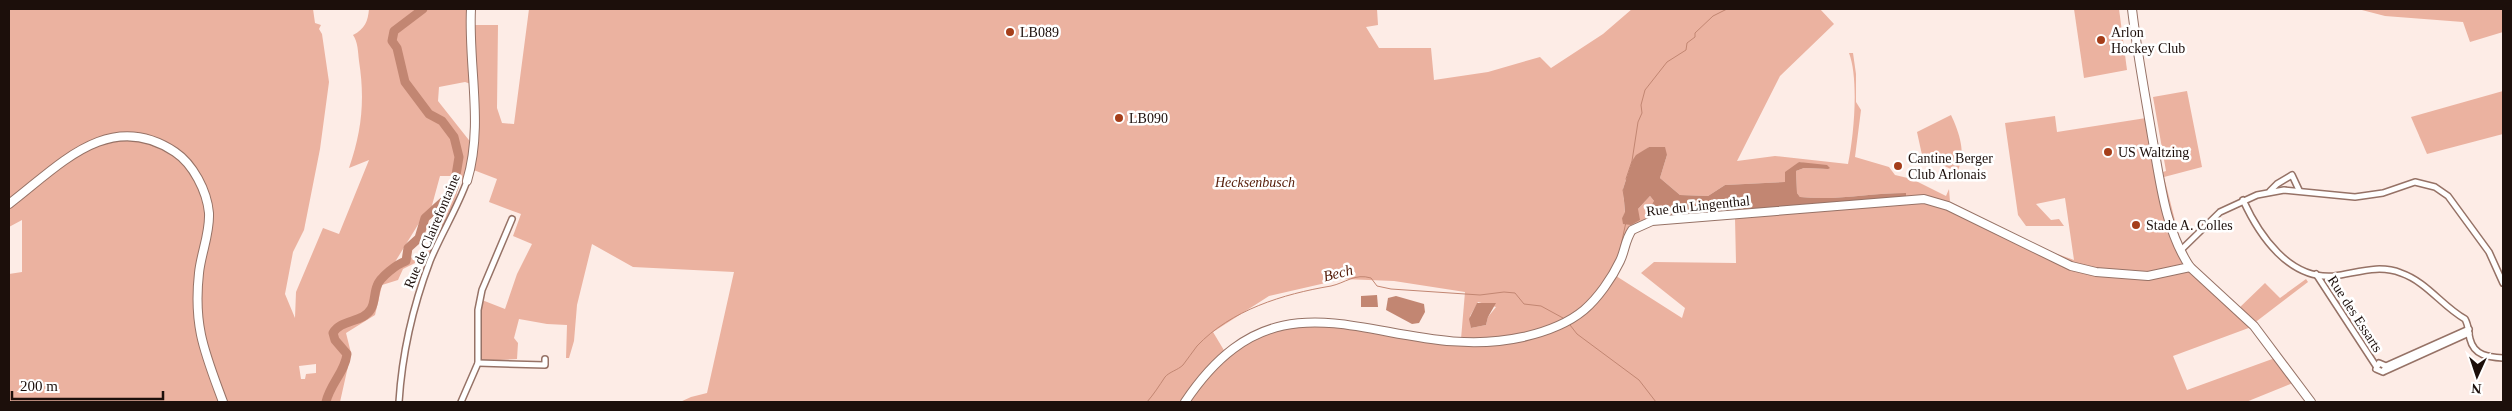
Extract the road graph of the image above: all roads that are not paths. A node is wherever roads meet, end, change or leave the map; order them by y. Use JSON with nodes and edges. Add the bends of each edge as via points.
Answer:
{"nodes":[{"id":1,"x":471,"y":9,"type":"edge"},
{"id":2,"x":2132,"y":9,"type":"edge"},
{"id":3,"x":467,"y":181,"type":"joint"},
{"id":4,"x":2299,"y":190,"type":"junction"},
{"id":5,"x":2270,"y":192,"type":"junction"},
{"id":6,"x":2243,"y":200,"type":"junction"},
{"id":7,"x":9,"y":204,"type":"edge"},
{"id":8,"x":512,"y":219,"type":"dead end"},
{"id":9,"x":2180,"y":250,"type":"junction"},
{"id":10,"x":2190,"y":267,"type":"junction"},
{"id":11,"x":2316,"y":274,"type":"junction"},
{"id":12,"x":2503,"y":283,"type":"edge"},
{"id":13,"x":2469,"y":331,"type":"junction"},
{"id":14,"x":2503,"y":358,"type":"edge"},
{"id":15,"x":545,"y":360,"type":"dead end"},
{"id":16,"x":478,"y":363,"type":"junction"},
{"id":17,"x":222,"y":402,"type":"edge"},
{"id":18,"x":399,"y":402,"type":"edge"},
{"id":19,"x":461,"y":402,"type":"edge"},
{"id":20,"x":1185,"y":402,"type":"edge"},
{"id":21,"x":2311,"y":402,"type":"edge"}],
"edges":[{"from":1,"to":3,"type":"street","name":"Rue de Clairefontaine","via":[[475,135]]},
{"from":2,"to":9,"type":"street","via":[[2160,181]]},
{"from":3,"to":18,"type":"street","name":"Rue de Clairefontaine","via":[[418,297],[407,338]]},
{"from":4,"to":5,"type":"street"},
{"from":4,"to":5,"type":"street","via":[[2292,175]]},
{"from":4,"to":12,"type":"street","via":[[2355,197],[2383,193],[2415,182],[2435,187],[2448,196],[2489,252]]},
{"from":5,"to":6,"type":"street"},
{"from":6,"to":9,"type":"street","via":[[2220,212]]},
{"from":6,"to":11,"type":"street","via":[[2259,232],[2274,250],[2293,264]]},
{"from":7,"to":17,"type":"street","via":[[77,151],[105,138],[140,136],[181,156],[200,182],[208,214],[208,232],[199,269],[197,318],[199,335]]},
{"from":8,"to":16,"type":"street","via":[[482,290],[478,310]]},
{"from":9,"to":10,"type":"street"},
{"from":10,"to":20,"type":"street","name":"Rue du Lingenthal","via":[[2148,276],[2079,268],[1948,206],[1924,199],[1652,221],[1632,230],[1612,274],[1589,305],[1545,332],[1512,340],[1459,343],[1338,323],[1306,322],[1262,331],[1245,339],[1203,377]]},
{"from":10,"to":21,"type":"street","via":[[2254,326]]},
{"from":11,"to":13,"type":"street","via":[[2333,276],[2381,269],[2400,272],[2421,283],[2465,319]]},
{"from":11,"to":13,"type":"street","name":"Rue des Essarts","via":[[2376,366],[2380,362],[2385,369]]},
{"from":13,"to":14,"type":"street","via":[[2473,347],[2480,354]]},
{"from":15,"to":16,"type":"street","via":[[545,365]]},
{"from":16,"to":19,"type":"street"}]}
